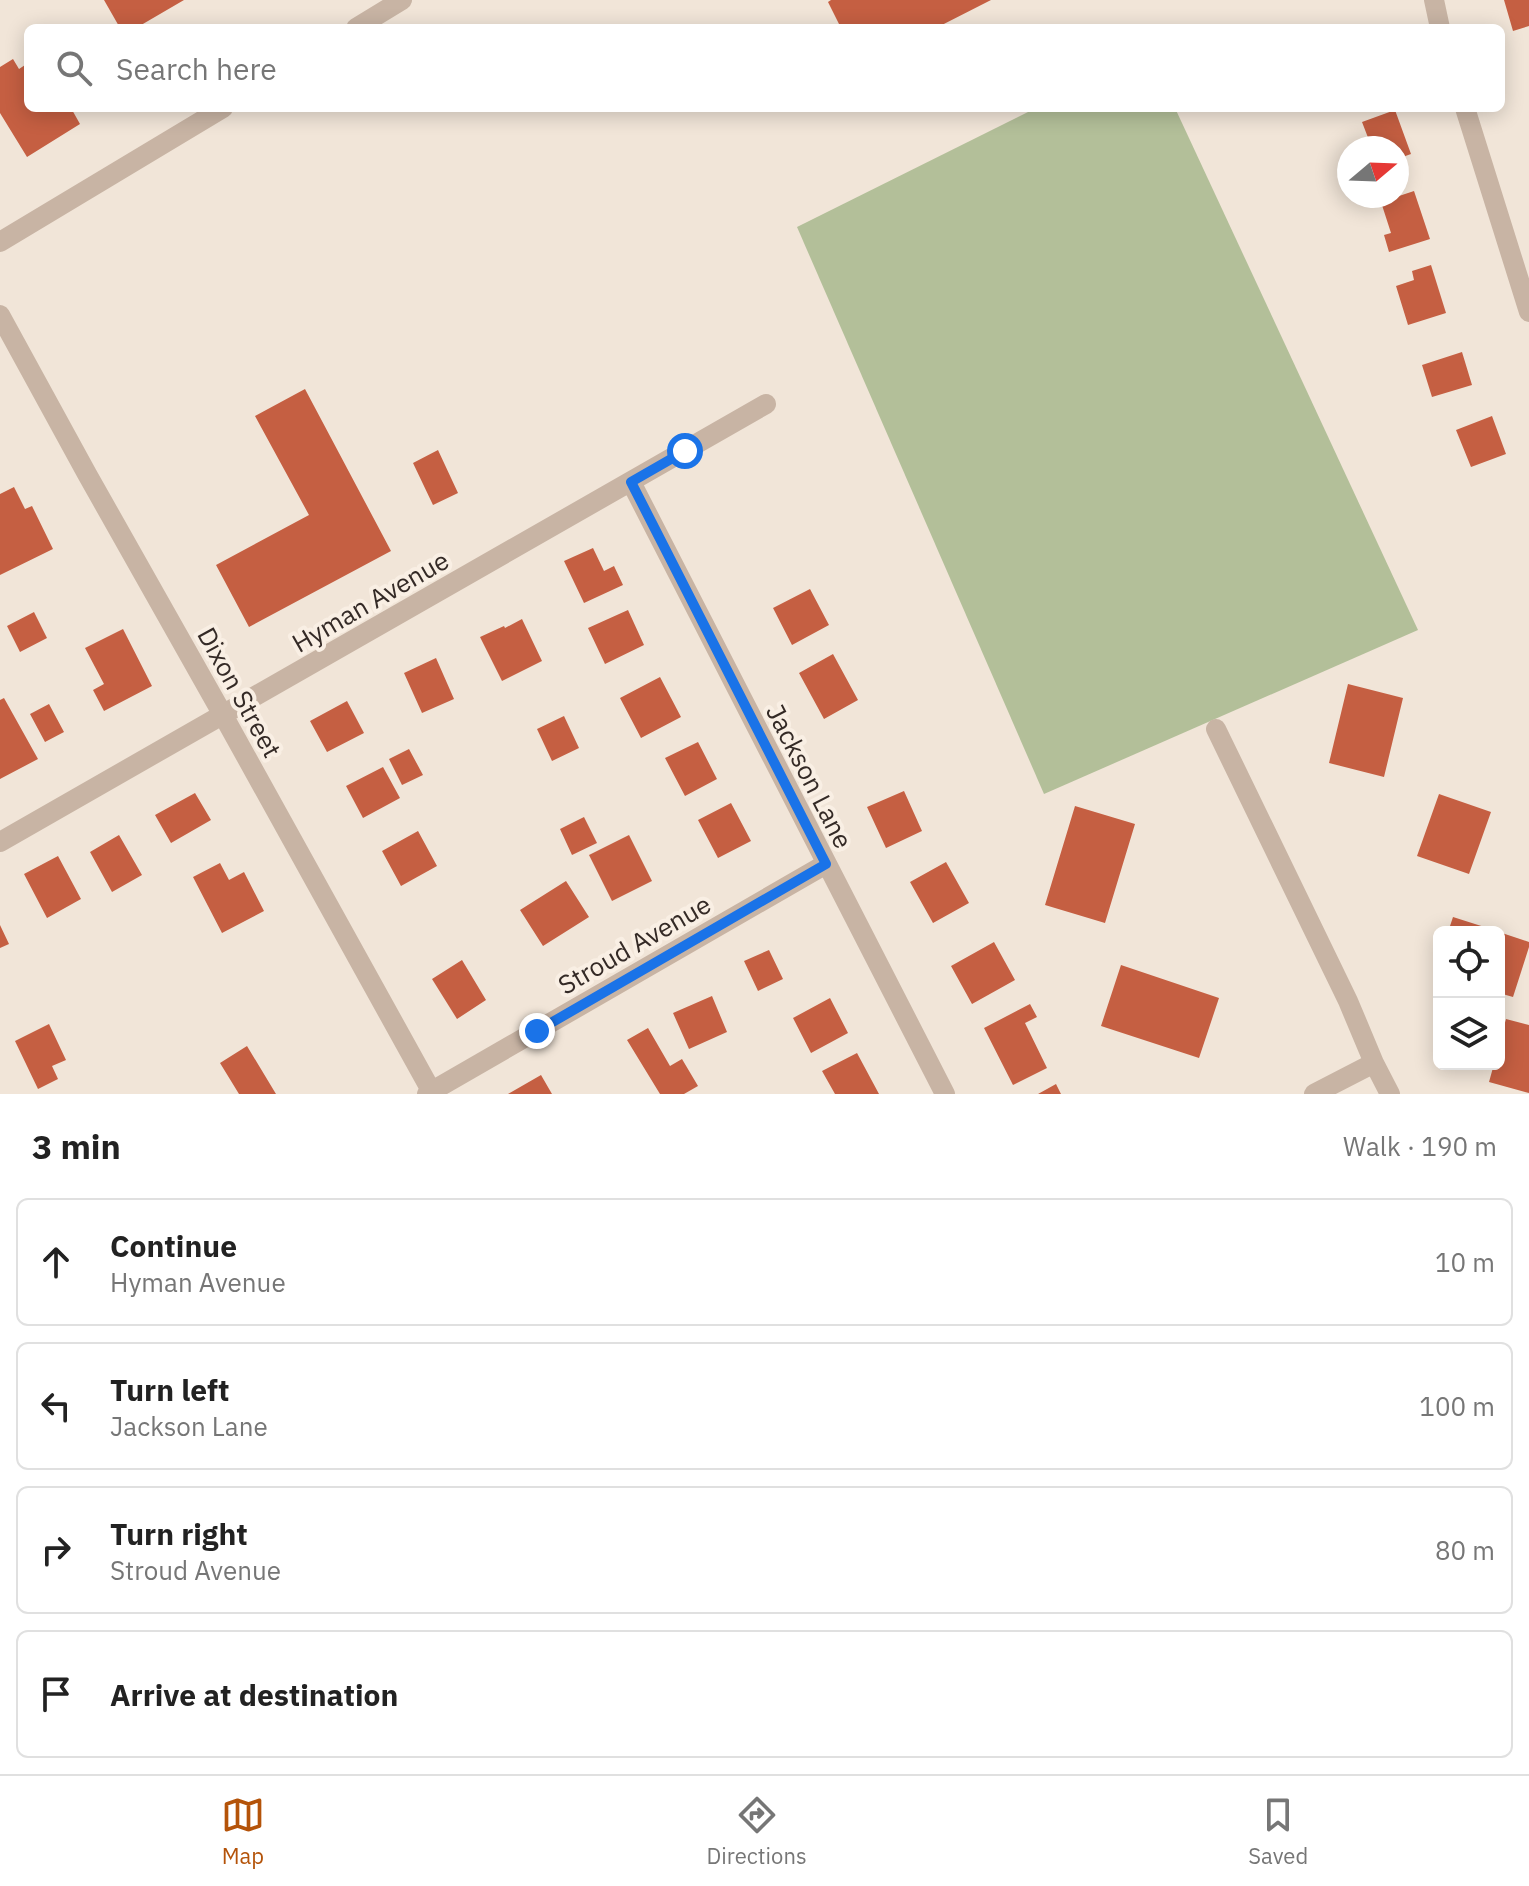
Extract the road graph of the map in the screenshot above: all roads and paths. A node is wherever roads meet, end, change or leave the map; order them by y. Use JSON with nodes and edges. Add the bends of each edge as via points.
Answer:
{"nodes":[{"id":1,"x":402,"y":0,"type":"edge"},
{"id":2,"x":1434,"y":0,"type":"edge"},
{"id":3,"x":363,"y":24,"type":"edge"},
{"id":4,"x":1439,"y":24,"type":"edge"},
{"id":5,"x":216,"y":112,"type":"edge"},
{"id":6,"x":1466,"y":112,"type":"edge"},
{"id":7,"x":0,"y":242,"type":"edge"},
{"id":8,"x":1529,"y":312,"type":"edge"},
{"id":9,"x":0,"y":315,"type":"edge"},
{"id":10,"x":766,"y":404,"type":"dead end"},
{"id":11,"x":631,"y":482,"type":"junction"},
{"id":12,"x":223,"y":715,"type":"junction"},
{"id":13,"x":1216,"y":729,"type":"dead end"},
{"id":14,"x":0,"y":842,"type":"edge"},
{"id":15,"x":826,"y":864,"type":"junction"},
{"id":16,"x":1374,"y":1063,"type":"junction"},
{"id":17,"x":431,"y":1093,"type":"edge"},
{"id":18,"x":945,"y":1094,"type":"edge"},
{"id":19,"x":1314,"y":1094,"type":"edge"},
{"id":20,"x":1390,"y":1094,"type":"edge"}],
"edges":[{"from":1,"to":3,"type":"street"},
{"from":2,"to":4,"type":"street"},
{"from":5,"to":7,"type":"street"},
{"from":6,"to":8,"type":"street"},
{"from":9,"to":12,"type":"street","name":"Dixon Street"},
{"from":10,"to":11,"type":"street","name":"Hyman Avenue"},
{"from":11,"to":12,"type":"street","name":"Hyman Avenue"},
{"from":11,"to":15,"type":"street","name":"Jackson Lane"},
{"from":12,"to":14,"type":"street","name":"Hyman Avenue"},
{"from":12,"to":17,"type":"street","name":"Dixon Street"},
{"from":13,"to":16,"type":"street"},
{"from":15,"to":17,"type":"street","name":"Stroud Avenue"},
{"from":15,"to":18,"type":"street","name":"Jackson Lane"},
{"from":16,"to":19,"type":"street"},
{"from":16,"to":20,"type":"street"}]}
